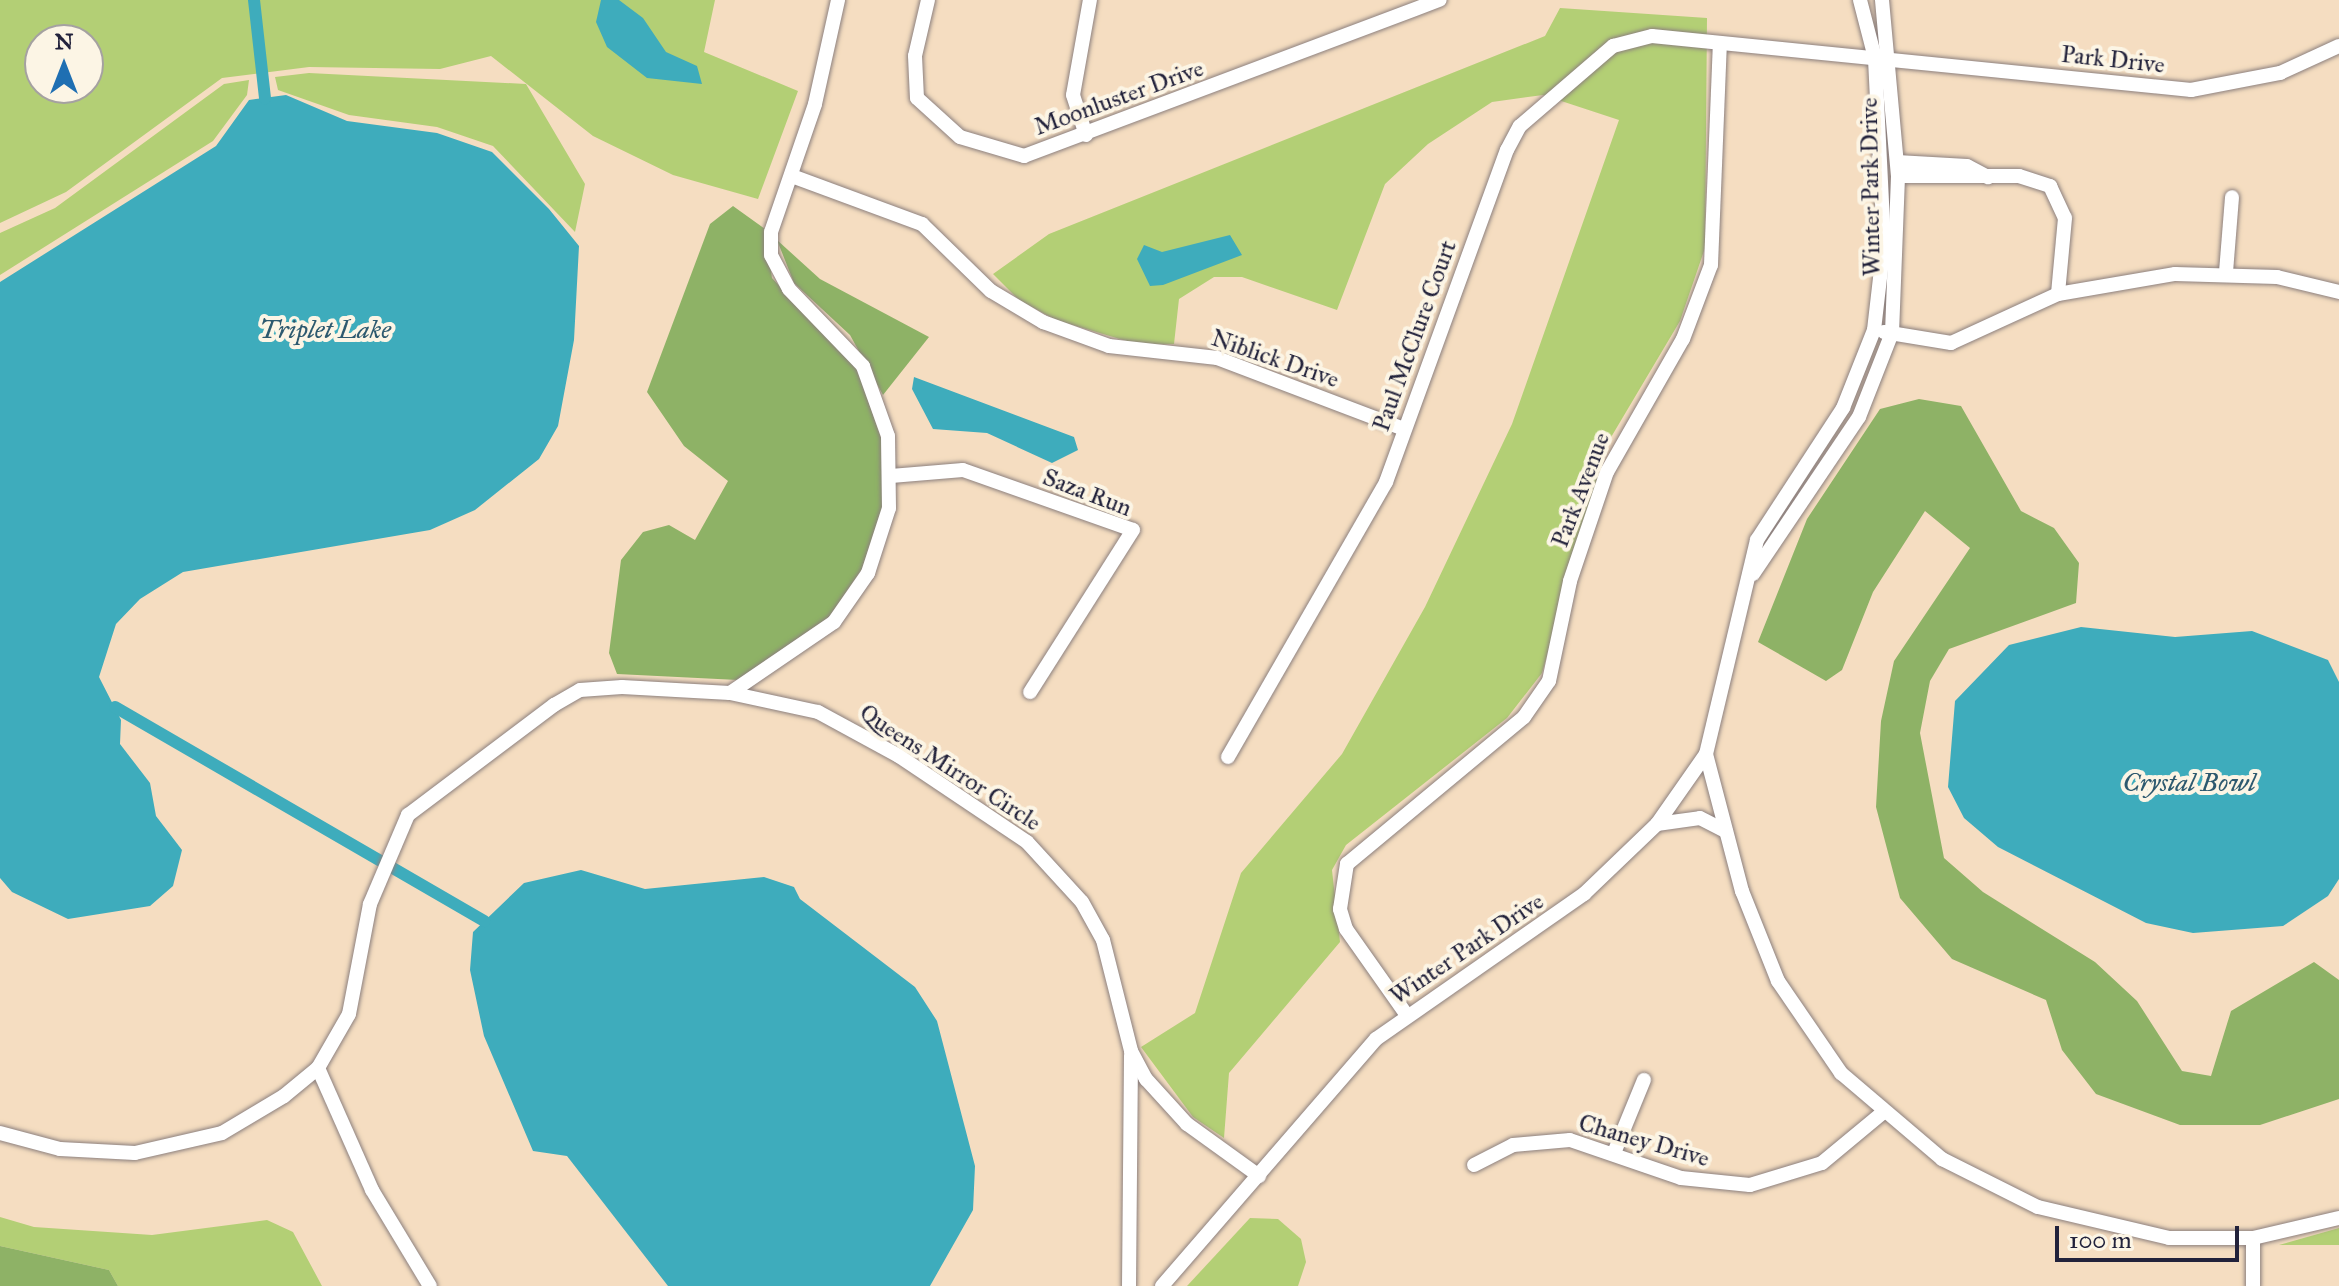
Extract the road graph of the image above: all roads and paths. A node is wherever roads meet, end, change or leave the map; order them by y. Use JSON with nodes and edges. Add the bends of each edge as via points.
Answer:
{"nodes":[{"id":1,"x":838,"y":0,"type":"edge"},
{"id":2,"x":928,"y":0,"type":"edge"},
{"id":3,"x":1090,"y":0,"type":"edge"},
{"id":4,"x":1440,"y":0,"type":"edge"},
{"id":5,"x":1860,"y":0,"type":"edge"},
{"id":6,"x":1882,"y":0,"type":"edge"},
{"id":7,"x":1720,"y":43,"type":"junction"},
{"id":8,"x":2339,"y":46,"type":"edge"},
{"id":9,"x":1875,"y":58,"type":"junction"},
{"id":10,"x":1891,"y":59,"type":"junction"},
{"id":11,"x":1086,"y":135,"type":"junction"},
{"id":12,"x":1897,"y":169,"type":"junction"},
{"id":13,"x":792,"y":176,"type":"junction"},
{"id":14,"x":2232,"y":197,"type":"dead end"},
{"id":15,"x":2226,"y":272,"type":"junction"},
{"id":16,"x":2339,"y":292,"type":"edge"},
{"id":17,"x":2058,"y":294,"type":"junction"},
{"id":18,"x":1874,"y":330,"type":"junction"},
{"id":19,"x":1892,"y":333,"type":"junction"},
{"id":20,"x":1404,"y":429,"type":"junction"},
{"id":21,"x":891,"y":476,"type":"junction"},
{"id":22,"x":1753,"y":574,"type":"junction"},
{"id":23,"x":1030,"y":692,"type":"dead end"},
{"id":24,"x":730,"y":693,"type":"junction"},
{"id":25,"x":1706,"y":754,"type":"junction"},
{"id":26,"x":1228,"y":757,"type":"dead end"},
{"id":27,"x":1657,"y":824,"type":"junction"},
{"id":28,"x":1726,"y":831,"type":"junction"},
{"id":29,"x":1406,"y":1014,"type":"junction"},
{"id":30,"x":1131,"y":1051,"type":"junction"},
{"id":31,"x":318,"y":1068,"type":"junction"},
{"id":32,"x":1644,"y":1080,"type":"dead end"},
{"id":33,"x":1881,"y":1114,"type":"junction"},
{"id":34,"x":0,"y":1133,"type":"edge"},
{"id":35,"x":1614,"y":1153,"type":"junction"},
{"id":36,"x":1474,"y":1165,"type":"dead end"},
{"id":37,"x":1259,"y":1176,"type":"junction"},
{"id":38,"x":2339,"y":1218,"type":"edge"},
{"id":39,"x":2253,"y":1238,"type":"junction"},
{"id":40,"x":430,"y":1286,"type":"edge"},
{"id":41,"x":1129,"y":1286,"type":"edge"},
{"id":42,"x":1162,"y":1286,"type":"edge"},
{"id":43,"x":2253,"y":1286,"type":"edge"}],
"edges":[{"from":1,"to":13,"type":"street"},
{"from":2,"to":11,"type":"street","name":"Moonluster Drive","via":[[915,56],[917,98],[928,114],[960,137],[1024,156]]},
{"from":3,"to":11,"type":"street","via":[[1073,95]]},
{"from":4,"to":11,"type":"street","name":"Moonluster Drive"},
{"from":5,"to":9,"type":"street","name":"Winter Park Drive"},
{"from":6,"to":10,"type":"street","name":"Winter Park Drive"},
{"from":7,"to":9,"type":"street"},
{"from":7,"to":20,"type":"street","name":"Paul McClure Court","via":[[1631,38],[1520,126]]},
{"from":7,"to":29,"type":"street","name":"Park Avenue","via":[[1711,265],[1693,318],[1607,472],[1574,568],[1549,681],[1524,717],[1359,848],[1343,874],[1346,929]]},
{"from":8,"to":10,"type":"street","name":"Park Drive","via":[[2280,73],[2191,90]]},
{"from":9,"to":10,"type":"street","name":"Park Drive"},
{"from":9,"to":18,"type":"street","name":"Winter Park Drive","via":[[1884,243]]},
{"from":10,"to":12,"type":"street","name":"Winter Park Drive"},
{"from":12,"to":17,"type":"street","via":[[1967,166],[1988,177],[2036,179],[2063,204]]},
{"from":12,"to":19,"type":"street","name":"Winter Park Drive"},
{"from":13,"to":20,"type":"street","name":"Niblick Drive","via":[[922,224],[991,291],[1043,322],[1109,346],[1217,358]]},
{"from":13,"to":21,"type":"street","via":[[771,232],[777,273],[863,366],[888,436]]},
{"from":14,"to":15,"type":"street"},
{"from":15,"to":16,"type":"street"},
{"from":15,"to":17,"type":"street","via":[[2117,280]]},
{"from":17,"to":19,"type":"street","via":[[1951,343]]},
{"from":18,"to":19,"type":"street"},
{"from":18,"to":22,"type":"street","name":"Winter Park Drive","via":[[1843,408],[1757,540]]},
{"from":19,"to":22,"type":"street","name":"Winter Park Drive","via":[[1859,417]]},
{"from":20,"to":26,"type":"street","name":"Paul McClure Court","via":[[1386,482]]},
{"from":21,"to":23,"type":"street","name":"Saza Run","via":[[963,470],[1133,530]]},
{"from":21,"to":24,"type":"street","via":[[880,542],[851,599],[806,644]]},
{"from":22,"to":25,"type":"street","name":"Winter Park Drive"},
{"from":24,"to":30,"type":"street","name":"Queens Mirror Circle","via":[[818,712],[899,756],[1027,842],[1082,902],[1103,940]]},
{"from":24,"to":31,"type":"street","name":"Queens Mirror Circle","via":[[580,690],[426,798],[386,856],[349,1014]]},
{"from":25,"to":27,"type":"street","name":"Winter Park Drive"},
{"from":25,"to":28,"type":"street"},
{"from":27,"to":28,"type":"street","via":[[1700,818]]},
{"from":27,"to":29,"type":"street","name":"Winter Park Drive","via":[[1537,931]]},
{"from":28,"to":33,"type":"street","via":[[1778,981],[1809,1032]]},
{"from":29,"to":37,"type":"street","name":"Winter Park Drive","via":[[1352,1063]]},
{"from":30,"to":37,"type":"street","name":"Queens Mirror Circle","via":[[1165,1105]]},
{"from":30,"to":41,"type":"street","name":"Queens Mirror Circle"},
{"from":31,"to":34,"type":"street","via":[[256,1116],[179,1145],[91,1154]]},
{"from":31,"to":40,"type":"street","via":[[372,1190]]},
{"from":32,"to":35,"type":"street"},
{"from":33,"to":35,"type":"street","name":"Chaney Drive","via":[[1822,1163],[1750,1185],[1681,1178]]},
{"from":33,"to":39,"type":"street","via":[[1987,1186],[2072,1219],[2169,1238]]},
{"from":35,"to":36,"type":"street","name":"Chaney Drive","via":[[1539,1139]]},
{"from":37,"to":42,"type":"street","name":"Winter Park Drive"},
{"from":38,"to":39,"type":"street"},
{"from":39,"to":43,"type":"street"}]}
